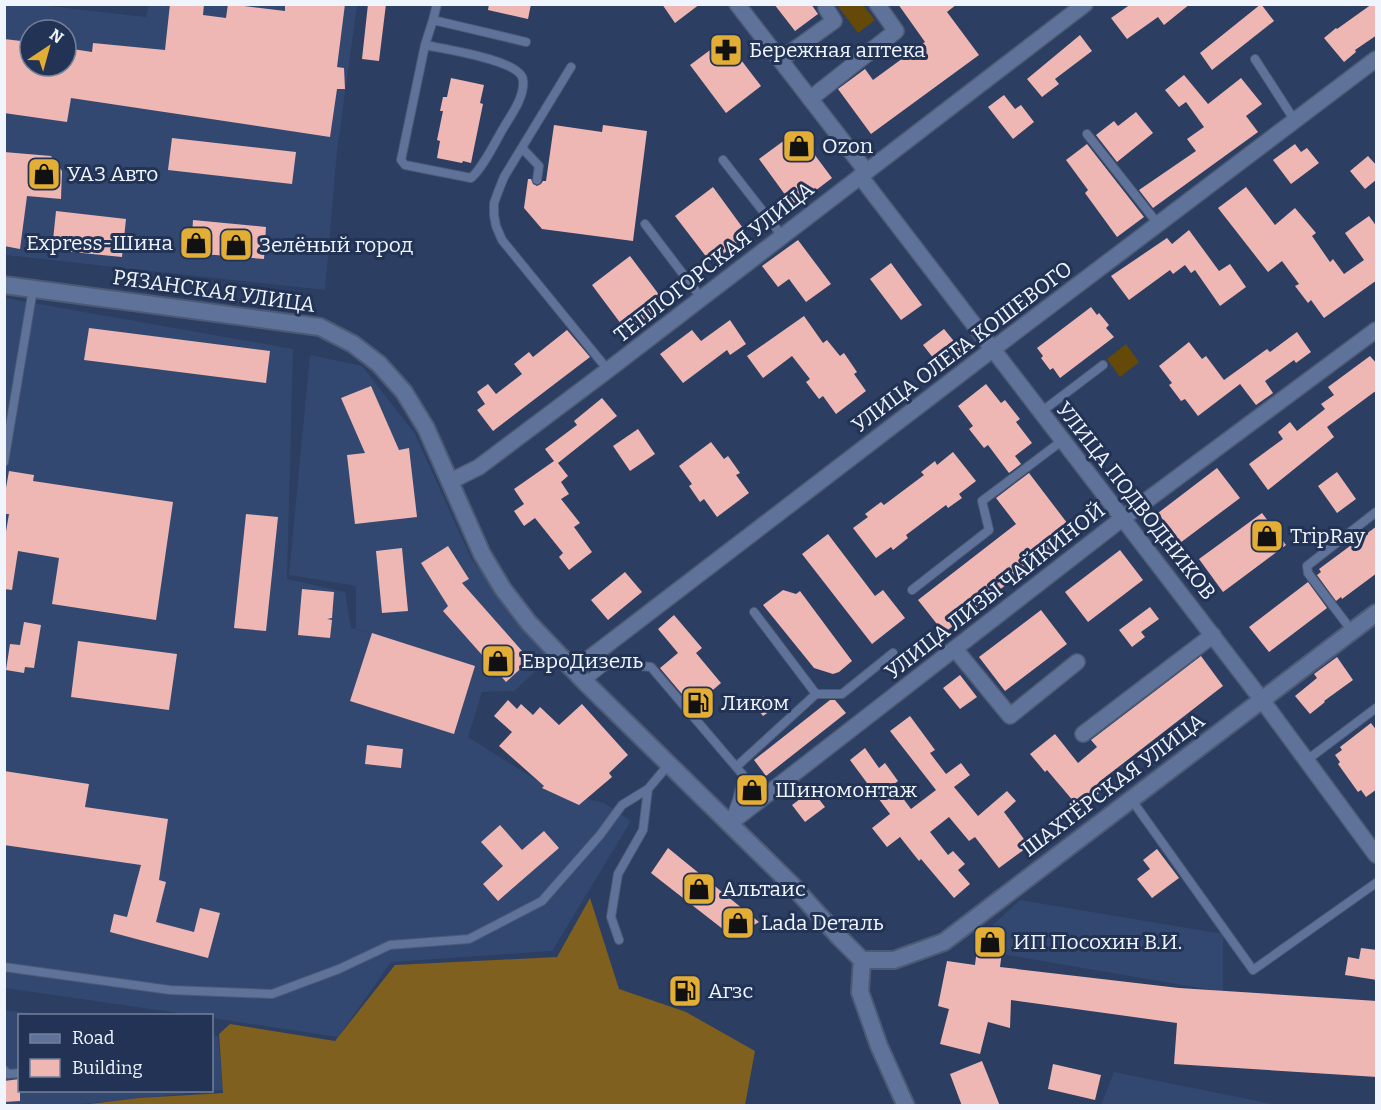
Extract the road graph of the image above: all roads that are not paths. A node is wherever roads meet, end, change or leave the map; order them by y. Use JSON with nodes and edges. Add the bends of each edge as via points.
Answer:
{"nodes":[{"id":1,"x":437,"y":4,"type":"edge"},
{"id":2,"x":737,"y":4,"type":"edge"},
{"id":3,"x":826,"y":4,"type":"edge"},
{"id":4,"x":877,"y":4,"type":"edge"},
{"id":5,"x":1085,"y":4,"type":"edge"},
{"id":6,"x":433,"y":20,"type":"junction"},
{"id":7,"x":526,"y":42,"type":"dead end"},
{"id":8,"x":425,"y":45,"type":"junction"},
{"id":9,"x":1255,"y":59,"type":"dead end"},
{"id":10,"x":1377,"y":59,"type":"edge"},
{"id":11,"x":780,"y":60,"type":"junction"},
{"id":12,"x":571,"y":67,"type":"dead end"},
{"id":13,"x":810,"y":99,"type":"junction"},
{"id":14,"x":1295,"y":121,"type":"junction"},
{"id":15,"x":1086,"y":134,"type":"dead end"},
{"id":16,"x":523,"y":149,"type":"junction"},
{"id":17,"x":723,"y":160,"type":"dead end"},
{"id":18,"x":863,"y":173,"type":"junction"},
{"id":19,"x":537,"y":180,"type":"dead end"},
{"id":20,"x":645,"y":224,"type":"dead end"},
{"id":21,"x":1158,"y":224,"type":"junction"},
{"id":22,"x":783,"y":237,"type":"junction"},
{"id":23,"x":4,"y":285,"type":"edge"},
{"id":24,"x":33,"y":289,"type":"junction"},
{"id":25,"x":702,"y":299,"type":"junction"},
{"id":26,"x":1377,"y":330,"type":"edge"},
{"id":27,"x":993,"y":349,"type":"junction"},
{"id":28,"x":1103,"y":365,"type":"dead end"},
{"id":29,"x":608,"y":370,"type":"junction"},
{"id":30,"x":1041,"y":412,"type":"junction"},
{"id":31,"x":1063,"y":440,"type":"junction"},
{"id":32,"x":4,"y":462,"type":"edge"},
{"id":33,"x":451,"y":481,"type":"junction"},
{"id":34,"x":1377,"y":512,"type":"edge"},
{"id":35,"x":1123,"y":518,"type":"junction"},
{"id":36,"x":912,"y":590,"type":"dead end"},
{"id":37,"x":754,"y":612,"type":"dead end"},
{"id":38,"x":1377,"y":613,"type":"edge"},
{"id":39,"x":1352,"y":631,"type":"junction"},
{"id":40,"x":1213,"y":635,"type":"junction"},
{"id":41,"x":955,"y":649,"type":"junction"},
{"id":42,"x":893,"y":653,"type":"dead end"},
{"id":43,"x":1077,"y":662,"type":"dead end"},
{"id":44,"x":579,"y":676,"type":"junction"},
{"id":45,"x":816,"y":694,"type":"junction"},
{"id":46,"x":1262,"y":700,"type":"junction"},
{"id":47,"x":1377,"y":708,"type":"edge"},
{"id":48,"x":1083,"y":734,"type":"dead end"},
{"id":49,"x":1307,"y":760,"type":"junction"},
{"id":50,"x":669,"y":764,"type":"junction"},
{"id":51,"x":736,"y":767,"type":"junction"},
{"id":52,"x":648,"y":789,"type":"junction"},
{"id":53,"x":1131,"y":799,"type":"junction"},
{"id":54,"x":729,"y":824,"type":"junction"},
{"id":55,"x":1377,"y":855,"type":"edge"},
{"id":56,"x":1377,"y":884,"type":"edge"},
{"id":57,"x":620,"y":940,"type":"dead end"},
{"id":58,"x":862,"y":960,"type":"junction"},
{"id":59,"x":4,"y":967,"type":"edge"},
{"id":60,"x":4,"y":1070,"type":"edge"},
{"id":61,"x":18,"y":1073,"type":"edge"},
{"id":62,"x":906,"y":1106,"type":"edge"}],
"edges":[{"from":1,"to":6,"type":"lane"},
{"from":2,"to":11,"type":"street","name":"УЛИЦА ПОДВОДНИКОВ"},
{"from":3,"to":11,"type":"street","via":[[834,21]]},
{"from":4,"to":13,"type":"street","via":[[896,31]]},
{"from":5,"to":18,"type":"street","name":"ТЕПЛОГОРСКАЯ УЛИЦА"},
{"from":6,"to":7,"type":"lane"},
{"from":6,"to":8,"type":"lane"},
{"from":8,"to":8,"type":"lane","via":[[402,163],[471,178],[515,110],[523,78],[506,63]]},
{"from":9,"to":14,"type":"lane"},
{"from":10,"to":14,"type":"street","name":"УЛИЦА ОЛЕГА КОШЕВОГО"},
{"from":11,"to":13,"type":"street","name":"УЛИЦА ПОДВОДНИКОВ"},
{"from":12,"to":16,"type":"lane"},
{"from":13,"to":18,"type":"street","name":"УЛИЦА ПОДВОДНИКОВ"},
{"from":14,"to":21,"type":"street","name":"УЛИЦА ОЛЕГА КОШЕВОГО"},
{"from":15,"to":21,"type":"lane"},
{"from":16,"to":19,"type":"lane","via":[[539,166]]},
{"from":16,"to":29,"type":"lane","via":[[504,177],[494,203],[496,226],[502,240]]},
{"from":17,"to":22,"type":"lane"},
{"from":18,"to":22,"type":"street","name":"ТЕПЛОГОРСКАЯ УЛИЦА"},
{"from":18,"to":27,"type":"street","name":"УЛИЦА ПОДВОДНИКОВ"},
{"from":20,"to":25,"type":"lane"},
{"from":21,"to":27,"type":"street","name":"УЛИЦА ОЛЕГА КОШЕВОГО"},
{"from":22,"to":25,"type":"street","name":"ТЕПЛОГОРСКАЯ УЛИЦА"},
{"from":23,"to":24,"type":"main road","name":"РЯЗАНСКАЯ УЛИЦА"},
{"from":24,"to":32,"type":"lane"},
{"from":24,"to":33,"type":"main road","name":"РЯЗАНСКАЯ УЛИЦА","via":[[320,327],[353,344],[379,364],[404,392]]},
{"from":25,"to":29,"type":"street","name":"ТЕПЛОГОРСКАЯ УЛИЦА"},
{"from":26,"to":35,"type":"street","name":"УЛИЦА ЛИЗЫ ЧАЙКИНОЙ"},
{"from":27,"to":30,"type":"street","name":"УЛИЦА ПОДВОДНИКОВ"},
{"from":27,"to":44,"type":"street","name":"УЛИЦА ОЛЕГА КОШЕВОГО"},
{"from":28,"to":30,"type":"lane"},
{"from":29,"to":33,"type":"street","name":"ТЕПЛОГОРСКАЯ УЛИЦА","via":[[479,467]]},
{"from":30,"to":31,"type":"street","name":"УЛИЦА ПОДВОДНИКОВ"},
{"from":31,"to":35,"type":"street","name":"УЛИЦА ПОДВОДНИКОВ"},
{"from":31,"to":36,"type":"lane","via":[[982,501],[989,530]]},
{"from":33,"to":44,"type":"main road","name":"РЯЗАНСКАЯ УЛИЦА","via":[[482,554],[503,589]]},
{"from":34,"to":39,"type":"lane","via":[[1307,566],[1308,573]]},
{"from":35,"to":40,"type":"street","name":"УЛИЦА ПОДВОДНИКОВ"},
{"from":35,"to":41,"type":"street","name":"УЛИЦА ЛИЗЫ ЧАЙКИНОЙ"},
{"from":37,"to":45,"type":"lane"},
{"from":38,"to":39,"type":"main road","name":"ШАХТЁРСКАЯ УЛИЦА"},
{"from":39,"to":46,"type":"main road","name":"ШАХТЁРСКАЯ УЛИЦА"},
{"from":40,"to":46,"type":"street","name":"УЛИЦА ПОДВОДНИКОВ"},
{"from":40,"to":48,"type":"street"},
{"from":41,"to":43,"type":"street","via":[[1010,717]]},
{"from":41,"to":54,"type":"street","name":"УЛИЦА ЛИЗЫ ЧАЙКИНОЙ"},
{"from":42,"to":45,"type":"lane","via":[[842,694]]},
{"from":44,"to":50,"type":"main road","name":"РЯЗАНСКАЯ УЛИЦА"},
{"from":44,"to":51,"type":"lane","via":[[609,663],[651,667]]},
{"from":45,"to":51,"type":"lane"},
{"from":46,"to":49,"type":"street","name":"УЛИЦА ПОДВОДНИКОВ"},
{"from":46,"to":53,"type":"main road","name":"ШАХТЁРСКАЯ УЛИЦА"},
{"from":47,"to":49,"type":"lane"},
{"from":49,"to":55,"type":"street","name":"УЛИЦА ПОДВОДНИКОВ"},
{"from":50,"to":52,"type":"lane"},
{"from":50,"to":54,"type":"main road","name":"РЯЗАНСКАЯ УЛИЦА"},
{"from":51,"to":54,"type":"lane","via":[[742,775]]},
{"from":52,"to":57,"type":"lane","via":[[643,830],[618,874],[611,917]]},
{"from":52,"to":59,"type":"lane","via":[[622,805],[542,901],[469,939],[390,945],[272,994],[170,990]]},
{"from":53,"to":56,"type":"lane","via":[[1253,970]]},
{"from":53,"to":58,"type":"main road","name":"ШАХТЁРСКАЯ УЛИЦА","via":[[944,942],[894,960]]},
{"from":54,"to":58,"type":"main road","name":"РЯЗАНСКАЯ УЛИЦА"},
{"from":58,"to":62,"type":"main road","via":[[860,992]]},
{"from":60,"to":61,"type":"lane","via":[[8,1074]]}]}
